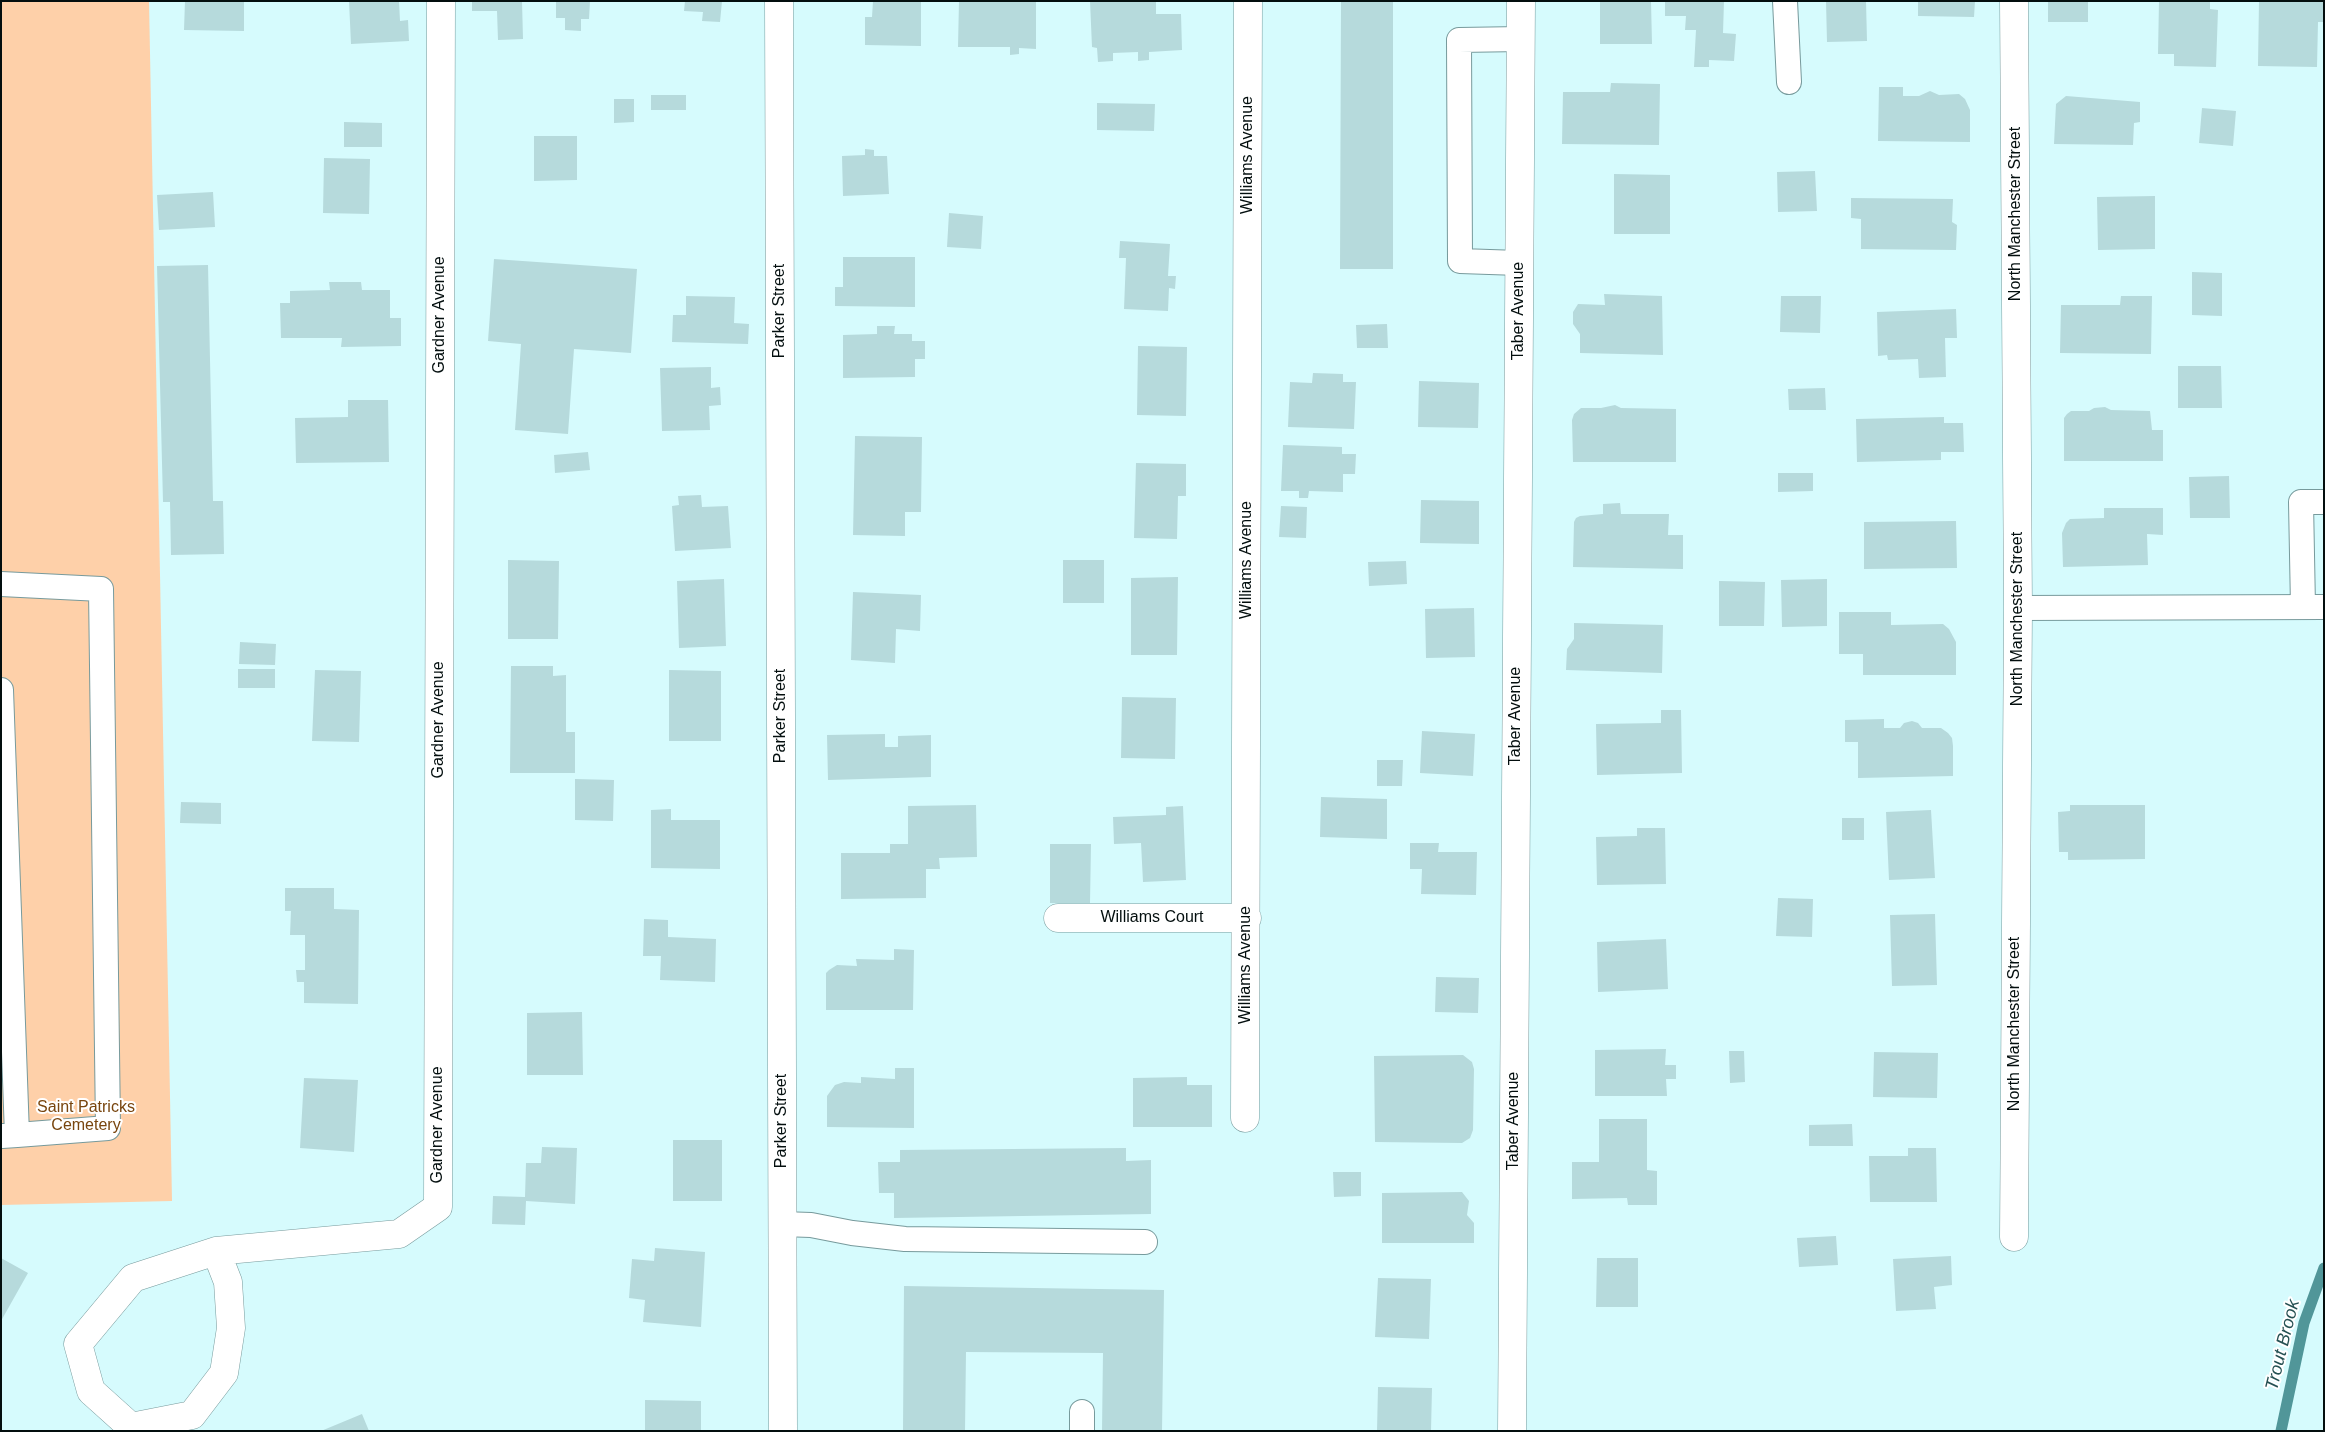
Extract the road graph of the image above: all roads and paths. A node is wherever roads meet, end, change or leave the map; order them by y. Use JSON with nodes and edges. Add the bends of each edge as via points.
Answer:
{"nodes":[{"id":1,"x":441,"y":1,"type":"edge"},
{"id":2,"x":780,"y":1,"type":"edge"},
{"id":3,"x":1248,"y":1,"type":"edge"},
{"id":4,"x":1521,"y":1,"type":"edge"},
{"id":5,"x":1786,"y":1,"type":"edge"},
{"id":6,"x":2014,"y":1,"type":"edge"},
{"id":7,"x":1521,"y":39,"type":"junction"},
{"id":8,"x":1789,"y":82,"type":"dead end"},
{"id":9,"x":1520,"y":263,"type":"junction"},
{"id":10,"x":2324,"y":502,"type":"edge"},
{"id":11,"x":1,"y":584,"type":"edge"},
{"id":12,"x":2314,"y":607,"type":"edge"},
{"id":13,"x":2018,"y":608,"type":"junction"},
{"id":14,"x":1,"y":690,"type":"edge"},
{"id":15,"x":1058,"y":918,"type":"dead end"},
{"id":16,"x":1247,"y":918,"type":"junction"},
{"id":17,"x":1245,"y":1118,"type":"dead end"},
{"id":18,"x":9,"y":1136,"type":"edge"},
{"id":19,"x":782,"y":1224,"type":"junction"},
{"id":20,"x":2014,"y":1238,"type":"dead end"},
{"id":21,"x":1144,"y":1242,"type":"dead end"},
{"id":22,"x":216,"y":1252,"type":"junction"},
{"id":23,"x":783,"y":1431,"type":"edge"},
{"id":24,"x":1512,"y":1431,"type":"edge"}],
"edges":[{"from":1,"to":22,"type":"street","name":"Gardner Avenue","via":[[438,1208],[399,1234]]},
{"from":2,"to":19,"type":"street","name":"Parker Street"},
{"from":3,"to":16,"type":"street","name":"Williams Avenue"},
{"from":4,"to":7,"type":"street","name":"Taber Avenue"},
{"from":5,"to":8,"type":"lane"},
{"from":6,"to":13,"type":"street","name":"North Manchester Street"},
{"from":7,"to":9,"type":"street","name":"Taber Avenue"},
{"from":7,"to":9,"type":"lane","via":[[1459,40],[1460,262]]},
{"from":9,"to":24,"type":"street","name":"Taber Avenue"},
{"from":10,"to":12,"type":"lane","via":[[2302,502]]},
{"from":11,"to":18,"type":"lane","via":[[101,589],[108,1128]]},
{"from":12,"to":13,"type":"lane"},
{"from":13,"to":20,"type":"street","name":"North Manchester Street"},
{"from":14,"to":18,"type":"lane"},
{"from":15,"to":16,"type":"street","name":"Williams Court"},
{"from":16,"to":17,"type":"street","name":"Williams Avenue"},
{"from":19,"to":21,"type":"lane","via":[[811,1225],[852,1234],[905,1239]]},
{"from":19,"to":23,"type":"street","name":"Parker Street"},
{"from":22,"to":22,"type":"street","via":[[133,1278],[78,1344],[92,1391],[130,1427],[192,1415],[224,1372],[231,1328],[228,1282]]}]}
